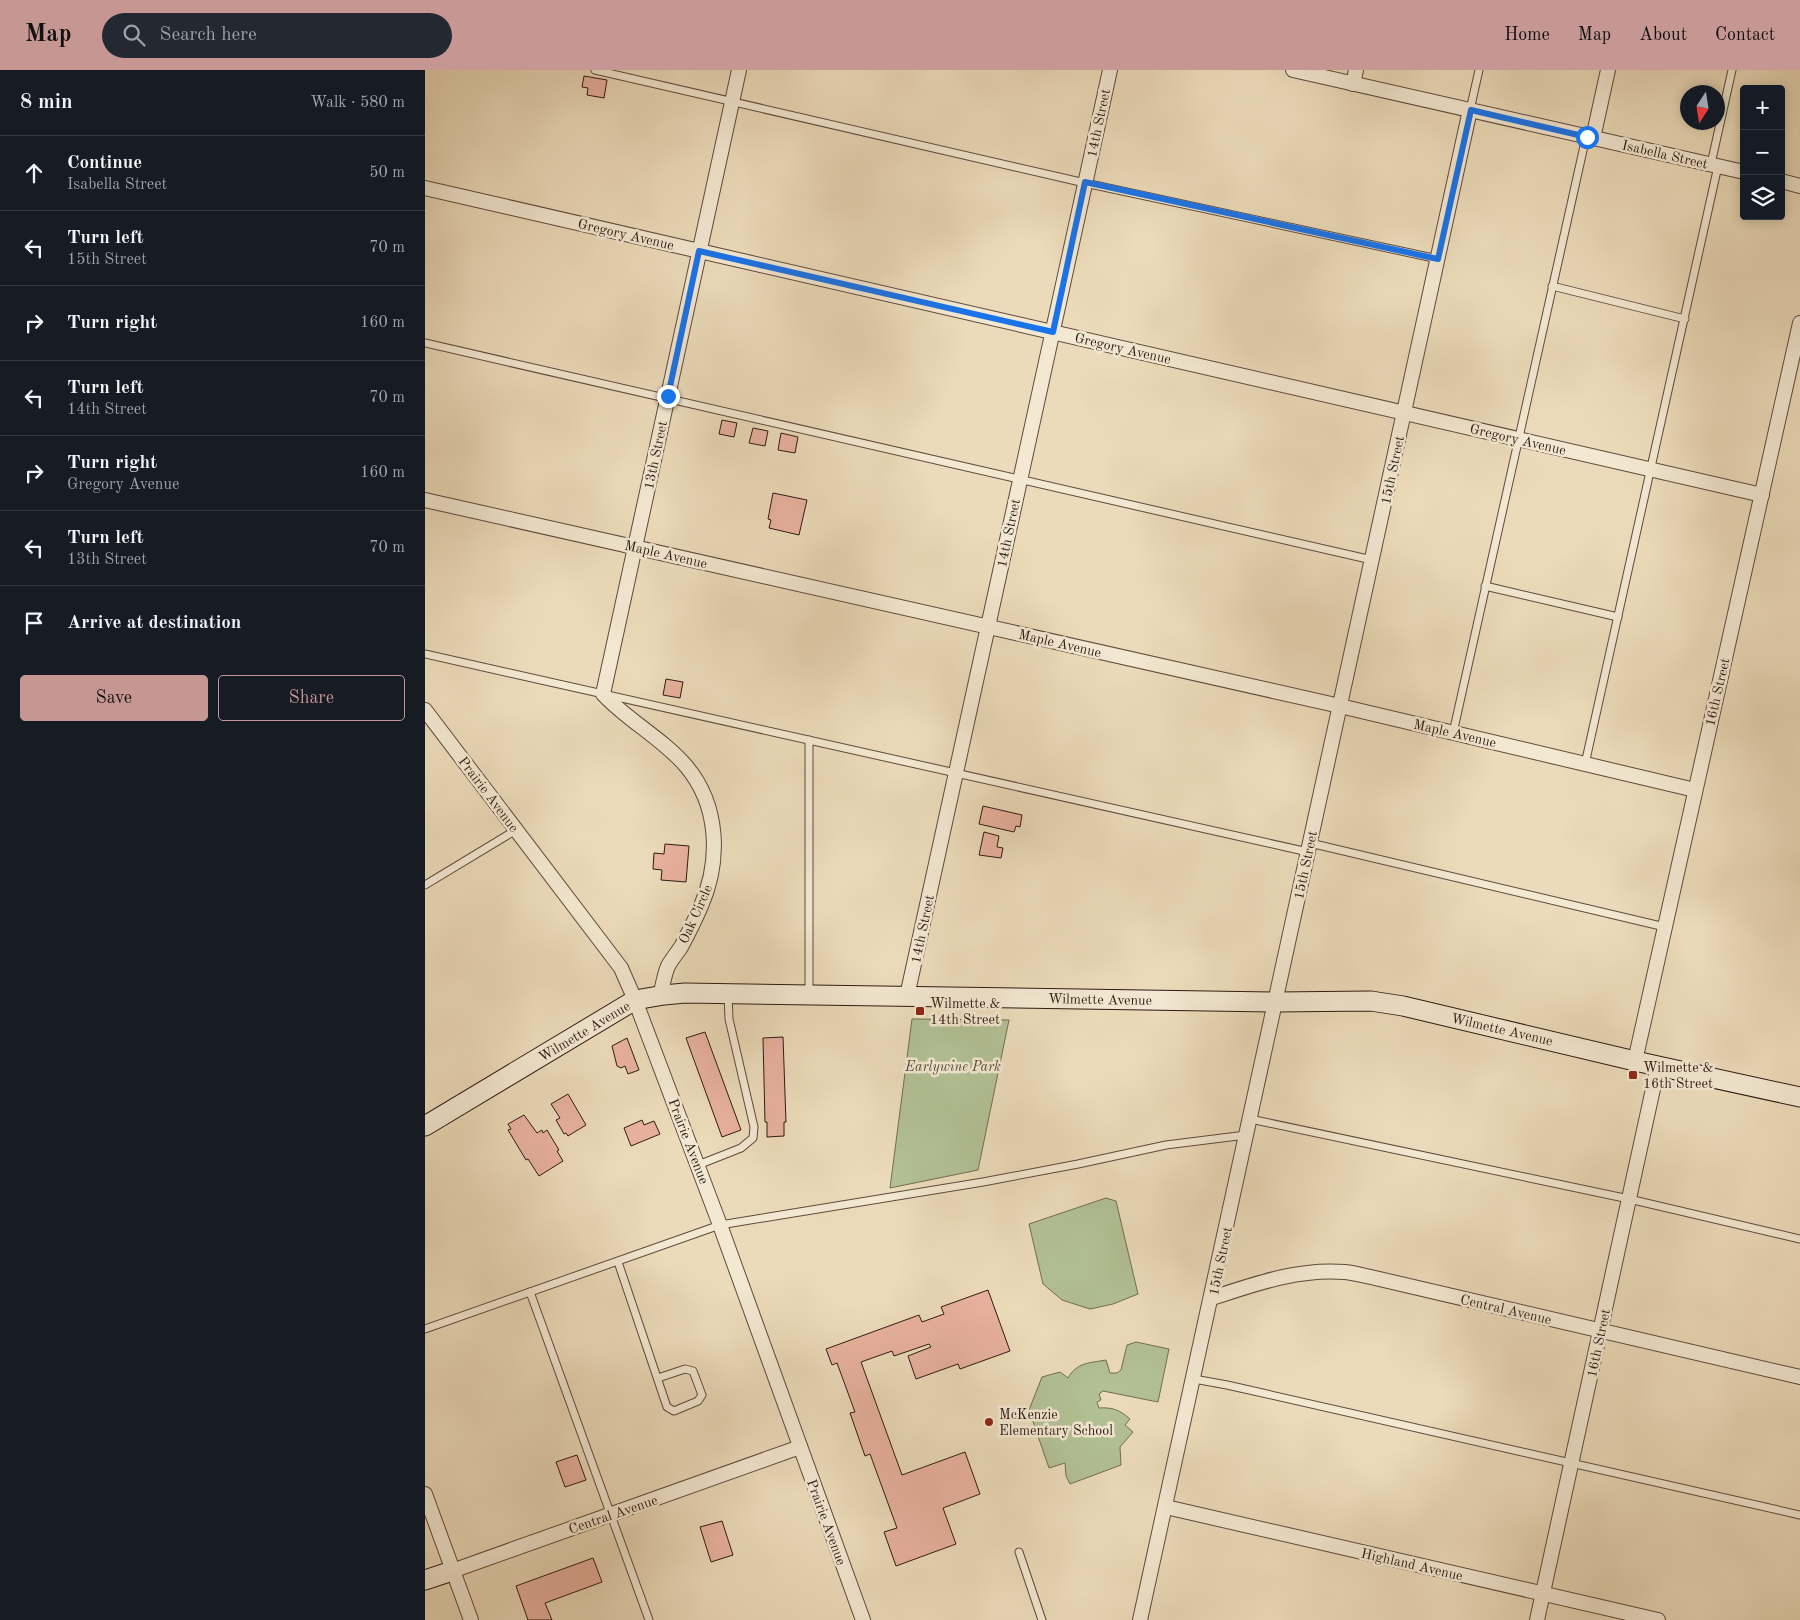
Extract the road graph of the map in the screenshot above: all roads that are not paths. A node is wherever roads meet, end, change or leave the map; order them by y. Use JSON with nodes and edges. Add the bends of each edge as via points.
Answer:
{"nodes":[{"id":1,"x":595,"y":70,"type":"edge"},
{"id":2,"x":739,"y":70,"type":"edge"},
{"id":3,"x":1110,"y":70,"type":"edge"},
{"id":4,"x":1293,"y":70,"type":"edge"},
{"id":5,"x":1479,"y":70,"type":"edge"},
{"id":6,"x":1608,"y":70,"type":"edge"},
{"id":7,"x":1732,"y":70,"type":"edge"},
{"id":8,"x":1355,"y":77,"type":"edge"},
{"id":9,"x":732,"y":101,"type":"junction"},
{"id":10,"x":1471,"y":110,"type":"junction"},
{"id":11,"x":1590,"y":138,"type":"junction"},
{"id":12,"x":1715,"y":165,"type":"junction"},
{"id":13,"x":1740,"y":171,"type":"edge"},
{"id":14,"x":1085,"y":182,"type":"junction"},
{"id":15,"x":1785,"y":182,"type":"edge"},
{"id":16,"x":1800,"y":186,"type":"edge"},
{"id":17,"x":425,"y":188,"type":"edge"},
{"id":18,"x":699,"y":251,"type":"junction"},
{"id":19,"x":1438,"y":259,"type":"junction"},
{"id":20,"x":1553,"y":286,"type":"junction"},
{"id":21,"x":1685,"y":319,"type":"junction"},
{"id":22,"x":1800,"y":323,"type":"edge"},
{"id":23,"x":1053,"y":332,"type":"junction"},
{"id":24,"x":425,"y":342,"type":"edge"},
{"id":25,"x":668,"y":396,"type":"junction"},
{"id":26,"x":1405,"y":413,"type":"junction"},
{"id":27,"x":1518,"y":439,"type":"junction"},
{"id":28,"x":1652,"y":469,"type":"junction"},
{"id":29,"x":1020,"y":480,"type":"junction"},
{"id":30,"x":1762,"y":495,"type":"junction"},
{"id":31,"x":425,"y":500,"type":"edge"},
{"id":32,"x":635,"y":547,"type":"junction"},
{"id":33,"x":1372,"y":560,"type":"junction"},
{"id":34,"x":1485,"y":586,"type":"junction"},
{"id":35,"x":1618,"y":617,"type":"junction"},
{"id":36,"x":988,"y":627,"type":"junction"},
{"id":37,"x":425,"y":654,"type":"edge"},
{"id":38,"x":603,"y":694,"type":"junction"},
{"id":39,"x":1340,"y":706,"type":"junction"},
{"id":40,"x":425,"y":710,"type":"edge"},
{"id":41,"x":1453,"y":733,"type":"junction"},
{"id":42,"x":809,"y":740,"type":"junction"},
{"id":43,"x":1585,"y":764,"type":"junction"},
{"id":44,"x":956,"y":773,"type":"junction"},
{"id":45,"x":1695,"y":790,"type":"junction"},
{"id":46,"x":516,"y":830,"type":"junction"},
{"id":47,"x":1309,"y":847,"type":"junction"},
{"id":48,"x":425,"y":885,"type":"edge"},
{"id":49,"x":1665,"y":927,"type":"junction"},
{"id":50,"x":728,"y":994,"type":"junction"},
{"id":51,"x":809,"y":995,"type":"junction"},
{"id":52,"x":660,"y":996,"type":"junction"},
{"id":53,"x":907,"y":996,"type":"junction"},
{"id":54,"x":635,"y":1000,"type":"junction"},
{"id":55,"x":1276,"y":1002,"type":"junction"},
{"id":56,"x":1635,"y":1061,"type":"junction"},
{"id":57,"x":1658,"y":1066,"type":"junction"},
{"id":58,"x":1800,"y":1097,"type":"edge"},
{"id":59,"x":1250,"y":1119,"type":"junction"},
{"id":60,"x":425,"y":1126,"type":"edge"},
{"id":61,"x":1247,"y":1135,"type":"junction"},
{"id":62,"x":698,"y":1165,"type":"junction"},
{"id":63,"x":1629,"y":1200,"type":"junction"},
{"id":64,"x":720,"y":1226,"type":"junction"},
{"id":65,"x":1800,"y":1239,"type":"edge"},
{"id":66,"x":618,"y":1262,"type":"junction"},
{"id":67,"x":530,"y":1292,"type":"junction"},
{"id":68,"x":1212,"y":1298,"type":"junction"},
{"id":69,"x":425,"y":1329,"type":"edge"},
{"id":70,"x":1600,"y":1331,"type":"junction"},
{"id":71,"x":1800,"y":1377,"type":"edge"},
{"id":72,"x":658,"y":1378,"type":"junction"},
{"id":73,"x":1194,"y":1379,"type":"junction"},
{"id":74,"x":800,"y":1447,"type":"junction"},
{"id":75,"x":1571,"y":1464,"type":"junction"},
{"id":76,"x":425,"y":1494,"type":"edge"},
{"id":77,"x":1166,"y":1507,"type":"junction"},
{"id":78,"x":611,"y":1514,"type":"junction"},
{"id":79,"x":1800,"y":1515,"type":"edge"},
{"id":80,"x":1019,"y":1552,"type":"dead end"},
{"id":81,"x":453,"y":1570,"type":"junction"},
{"id":82,"x":425,"y":1580,"type":"edge"},
{"id":83,"x":1543,"y":1594,"type":"junction"},
{"id":84,"x":471,"y":1620,"type":"edge"},
{"id":85,"x":649,"y":1620,"type":"edge"},
{"id":86,"x":863,"y":1620,"type":"edge"},
{"id":87,"x":1042,"y":1620,"type":"edge"},
{"id":88,"x":1141,"y":1620,"type":"edge"},
{"id":89,"x":1537,"y":1620,"type":"edge"},
{"id":90,"x":1658,"y":1620,"type":"edge"}],
"edges":[{"from":1,"to":9,"type":"lane"},
{"from":2,"to":9,"type":"street","name":"13th Street"},
{"from":3,"to":14,"type":"street","name":"14th Street"},
{"from":4,"to":8,"type":"street","name":"Isabella Street"},
{"from":5,"to":10,"type":"lane"},
{"from":6,"to":11,"type":"street"},
{"from":7,"to":12,"type":"lane"},
{"from":8,"to":10,"type":"street","name":"Isabella Street"},
{"from":9,"to":14,"type":"lane"},
{"from":9,"to":18,"type":"street","name":"13th Street"},
{"from":10,"to":11,"type":"street","name":"Isabella Street"},
{"from":10,"to":19,"type":"street","name":"15th Street"},
{"from":11,"to":12,"type":"street","name":"Isabella Street"},
{"from":11,"to":20,"type":"lane"},
{"from":12,"to":13,"type":"street","name":"Isabella Street"},
{"from":12,"to":21,"type":"lane"},
{"from":14,"to":19,"type":"lane"},
{"from":14,"to":23,"type":"street","name":"14th Street"},
{"from":15,"to":16,"type":"street"},
{"from":17,"to":18,"type":"street","name":"Gregory Avenue"},
{"from":18,"to":23,"type":"street","name":"Gregory Avenue"},
{"from":18,"to":25,"type":"street","name":"13th Street"},
{"from":19,"to":26,"type":"street","name":"15th Street"},
{"from":20,"to":21,"type":"lane"},
{"from":20,"to":27,"type":"lane"},
{"from":21,"to":28,"type":"lane"},
{"from":22,"to":30,"type":"street","name":"16th Street"},
{"from":23,"to":26,"type":"street","name":"Gregory Avenue"},
{"from":23,"to":29,"type":"street","name":"14th Street"},
{"from":24,"to":25,"type":"lane"},
{"from":25,"to":29,"type":"lane"},
{"from":25,"to":32,"type":"street","name":"13th Street"},
{"from":26,"to":27,"type":"street","name":"Gregory Avenue"},
{"from":26,"to":33,"type":"street","name":"15th Street"},
{"from":27,"to":28,"type":"street","name":"Gregory Avenue"},
{"from":27,"to":34,"type":"lane"},
{"from":28,"to":30,"type":"street","name":"Gregory Avenue"},
{"from":28,"to":35,"type":"lane"},
{"from":29,"to":33,"type":"lane"},
{"from":29,"to":36,"type":"street","name":"14th Street"},
{"from":30,"to":45,"type":"street","name":"16th Street"},
{"from":31,"to":32,"type":"street","name":"Maple Avenue"},
{"from":32,"to":36,"type":"street","name":"Maple Avenue"},
{"from":32,"to":38,"type":"street","name":"13th Street"},
{"from":33,"to":39,"type":"street","name":"15th Street"},
{"from":34,"to":35,"type":"lane"},
{"from":34,"to":41,"type":"lane"},
{"from":35,"to":43,"type":"lane"},
{"from":36,"to":39,"type":"street","name":"Maple Avenue"},
{"from":36,"to":44,"type":"street","name":"14th Street"},
{"from":37,"to":38,"type":"lane"},
{"from":38,"to":42,"type":"lane"},
{"from":38,"to":52,"type":"street","name":"Oak Circle","via":[[685,765],[706,798],[712,819],[714,839],[710,880],[692,927],[669,966]]},
{"from":39,"to":41,"type":"street","name":"Maple Avenue"},
{"from":39,"to":47,"type":"street","name":"15th Street"},
{"from":40,"to":46,"type":"street","name":"Prairie Avenue"},
{"from":41,"to":43,"type":"street","name":"Maple Avenue"},
{"from":42,"to":44,"type":"lane"},
{"from":42,"to":51,"type":"lane"},
{"from":43,"to":45,"type":"street","name":"Maple Avenue"},
{"from":44,"to":47,"type":"lane"},
{"from":44,"to":53,"type":"street","name":"14th Street"},
{"from":45,"to":49,"type":"street","name":"16th Street"},
{"from":46,"to":48,"type":"lane"},
{"from":46,"to":54,"type":"street","name":"Prairie Avenue","via":[[621,968]]},
{"from":47,"to":49,"type":"lane"},
{"from":47,"to":55,"type":"street","name":"15th Street"},
{"from":49,"to":56,"type":"street","name":"16th Street"},
{"from":50,"to":51,"type":"street","name":"Wilmette Avenue"},
{"from":50,"to":52,"type":"street","name":"Wilmette Avenue"},
{"from":50,"to":62,"type":"lane","via":[[729,1019],[754,1128],[753,1138],[741,1148]]},
{"from":51,"to":53,"type":"street","name":"Wilmette Avenue"},
{"from":52,"to":54,"type":"street","name":"Wilmette Avenue"},
{"from":53,"to":55,"type":"street","name":"Wilmette Avenue"},
{"from":54,"to":60,"type":"street","name":"Wilmette Avenue"},
{"from":54,"to":62,"type":"street","name":"Prairie Avenue"},
{"from":55,"to":56,"type":"street","name":"Wilmette Avenue","via":[[1371,1001],[1403,1006]]},
{"from":55,"to":59,"type":"street","name":"15th Street"},
{"from":56,"to":57,"type":"street","name":"Wilmette Avenue"},
{"from":57,"to":58,"type":"street","name":"Wilmette Avenue"},
{"from":57,"to":63,"type":"street","name":"16th Street"},
{"from":59,"to":61,"type":"street","name":"15th Street"},
{"from":59,"to":63,"type":"lane"},
{"from":61,"to":64,"type":"lane","via":[[1166,1145],[983,1182]]},
{"from":61,"to":68,"type":"street","name":"15th Street"},
{"from":62,"to":64,"type":"street","name":"Prairie Avenue"},
{"from":63,"to":65,"type":"lane"},
{"from":63,"to":70,"type":"street","name":"16th Street"},
{"from":64,"to":66,"type":"lane"},
{"from":64,"to":74,"type":"street","name":"Prairie Avenue"},
{"from":66,"to":67,"type":"lane"},
{"from":66,"to":72,"type":"lane"},
{"from":67,"to":69,"type":"lane"},
{"from":67,"to":78,"type":"lane"},
{"from":68,"to":70,"type":"street","name":"Central Avenue","via":[[1275,1278],[1345,1272]]},
{"from":68,"to":73,"type":"street","name":"15th Street"},
{"from":70,"to":71,"type":"street","name":"Central Avenue"},
{"from":70,"to":75,"type":"street","name":"16th Street"},
{"from":72,"to":72,"type":"lane","via":[[667,1407],[674,1411],[698,1401],[702,1395],[693,1371],[685,1369]]},
{"from":73,"to":75,"type":"lane"},
{"from":73,"to":77,"type":"street","name":"15th Street"},
{"from":74,"to":78,"type":"street","name":"Central Avenue"},
{"from":74,"to":86,"type":"street","name":"Prairie Avenue"},
{"from":75,"to":79,"type":"lane"},
{"from":75,"to":83,"type":"street","name":"16th Street"},
{"from":76,"to":81,"type":"street"},
{"from":77,"to":83,"type":"street","name":"Highland Avenue"},
{"from":77,"to":88,"type":"street","name":"15th Street"},
{"from":78,"to":81,"type":"street","name":"Central Avenue"},
{"from":78,"to":85,"type":"lane"},
{"from":80,"to":87,"type":"lane"},
{"from":81,"to":82,"type":"street","name":"Central Avenue"},
{"from":81,"to":84,"type":"street"},
{"from":83,"to":89,"type":"street","name":"16th Street"},
{"from":83,"to":90,"type":"street","name":"Highland Avenue"}]}
